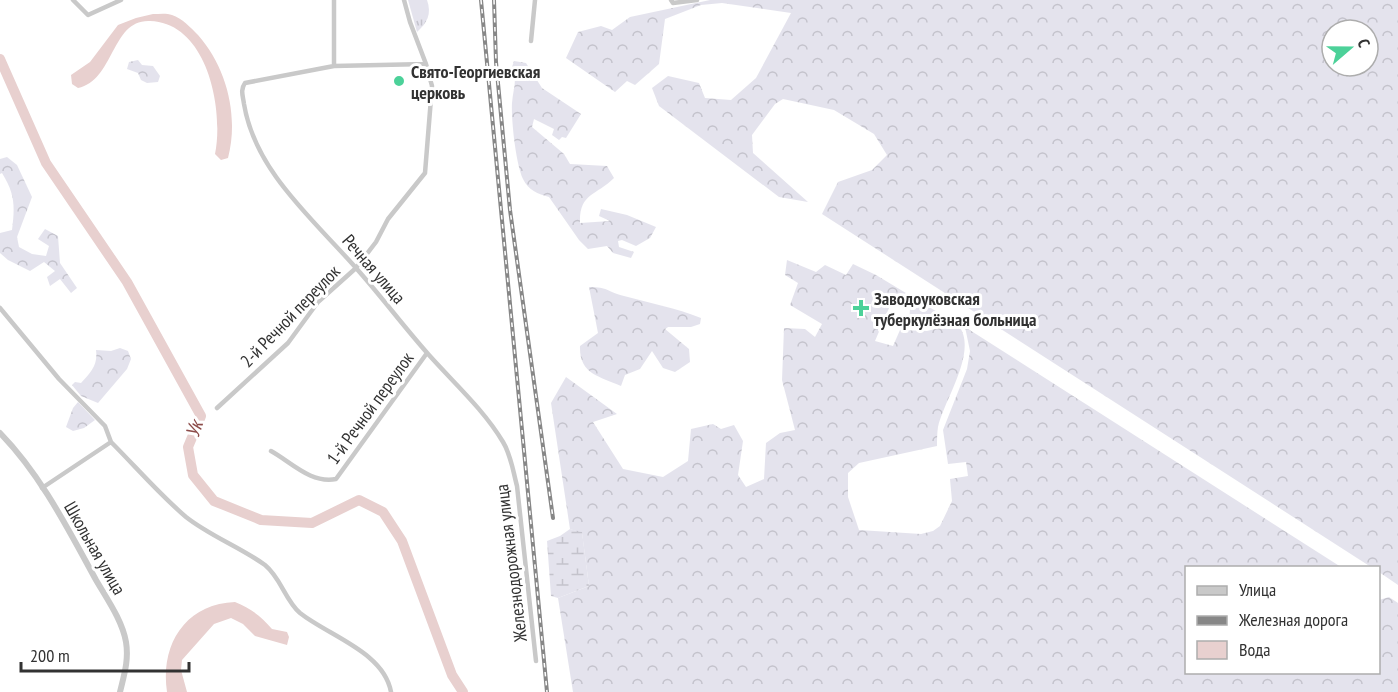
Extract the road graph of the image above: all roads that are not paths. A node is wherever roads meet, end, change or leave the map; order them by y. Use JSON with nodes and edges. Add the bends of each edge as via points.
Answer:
{"nodes":[{"id":1,"x":73,"y":0,"type":"edge"},
{"id":2,"x":121,"y":0,"type":"edge"},
{"id":3,"x":334,"y":0,"type":"edge"},
{"id":4,"x":404,"y":0,"type":"edge"},
{"id":5,"x":535,"y":0,"type":"edge"},
{"id":6,"x":671,"y":0,"type":"edge"},
{"id":7,"x":698,"y":0,"type":"edge"},
{"id":8,"x":531,"y":41,"type":"dead end"},
{"id":9,"x":426,"y":64,"type":"junction"},
{"id":10,"x":334,"y":66,"type":"junction"},
{"id":11,"x":356,"y":268,"type":"junction"},
{"id":12,"x":0,"y":308,"type":"edge"},
{"id":13,"x":427,"y":352,"type":"junction"},
{"id":14,"x":217,"y":408,"type":"dead end"},
{"id":15,"x":0,"y":434,"type":"edge"},
{"id":16,"x":111,"y":442,"type":"junction"},
{"id":17,"x":271,"y":451,"type":"dead end"},
{"id":18,"x":511,"y":462,"type":"joint"},
{"id":19,"x":42,"y":488,"type":"junction"},
{"id":20,"x":536,"y":661,"type":"dead end"},
{"id":21,"x":120,"y":692,"type":"edge"},
{"id":22,"x":391,"y":692,"type":"edge"}],
"edges":[{"from":1,"to":2,"type":"street","via":[[88,15]]},
{"from":3,"to":10,"type":"street"},
{"from":4,"to":9,"type":"street","name":"2-й Речной переулок"},
{"from":5,"to":8,"type":"street"},
{"from":6,"to":7,"type":"street"},
{"from":9,"to":10,"type":"street"},
{"from":9,"to":11,"type":"street","name":"2-й Речной переулок","via":[[432,86],[425,173]]},
{"from":10,"to":11,"type":"street","name":"Речная улица","via":[[245,83],[242,91],[247,125],[265,158],[295,201]]},
{"from":11,"to":13,"type":"street","name":"Речная улица"},
{"from":11,"to":14,"type":"street","name":"2-й Речной переулок","via":[[318,302],[288,343]]},
{"from":12,"to":16,"type":"street","via":[[59,379],[101,420]]},
{"from":13,"to":17,"type":"street","name":"1-й Речной переулок","via":[[336,479],[321,479]]},
{"from":13,"to":18,"type":"street","name":"Речная улица","via":[[484,415],[504,443]]},
{"from":15,"to":19,"type":"street","name":"Школьная улица"},
{"from":16,"to":19,"type":"street"},
{"from":16,"to":22,"type":"street","via":[[187,518],[266,566],[300,612],[382,669]]},
{"from":18,"to":20,"type":"street","name":"Железнодорожная улица"},
{"from":19,"to":21,"type":"street","name":"Школьная улица","via":[[115,614],[126,641],[127,668]]}]}
